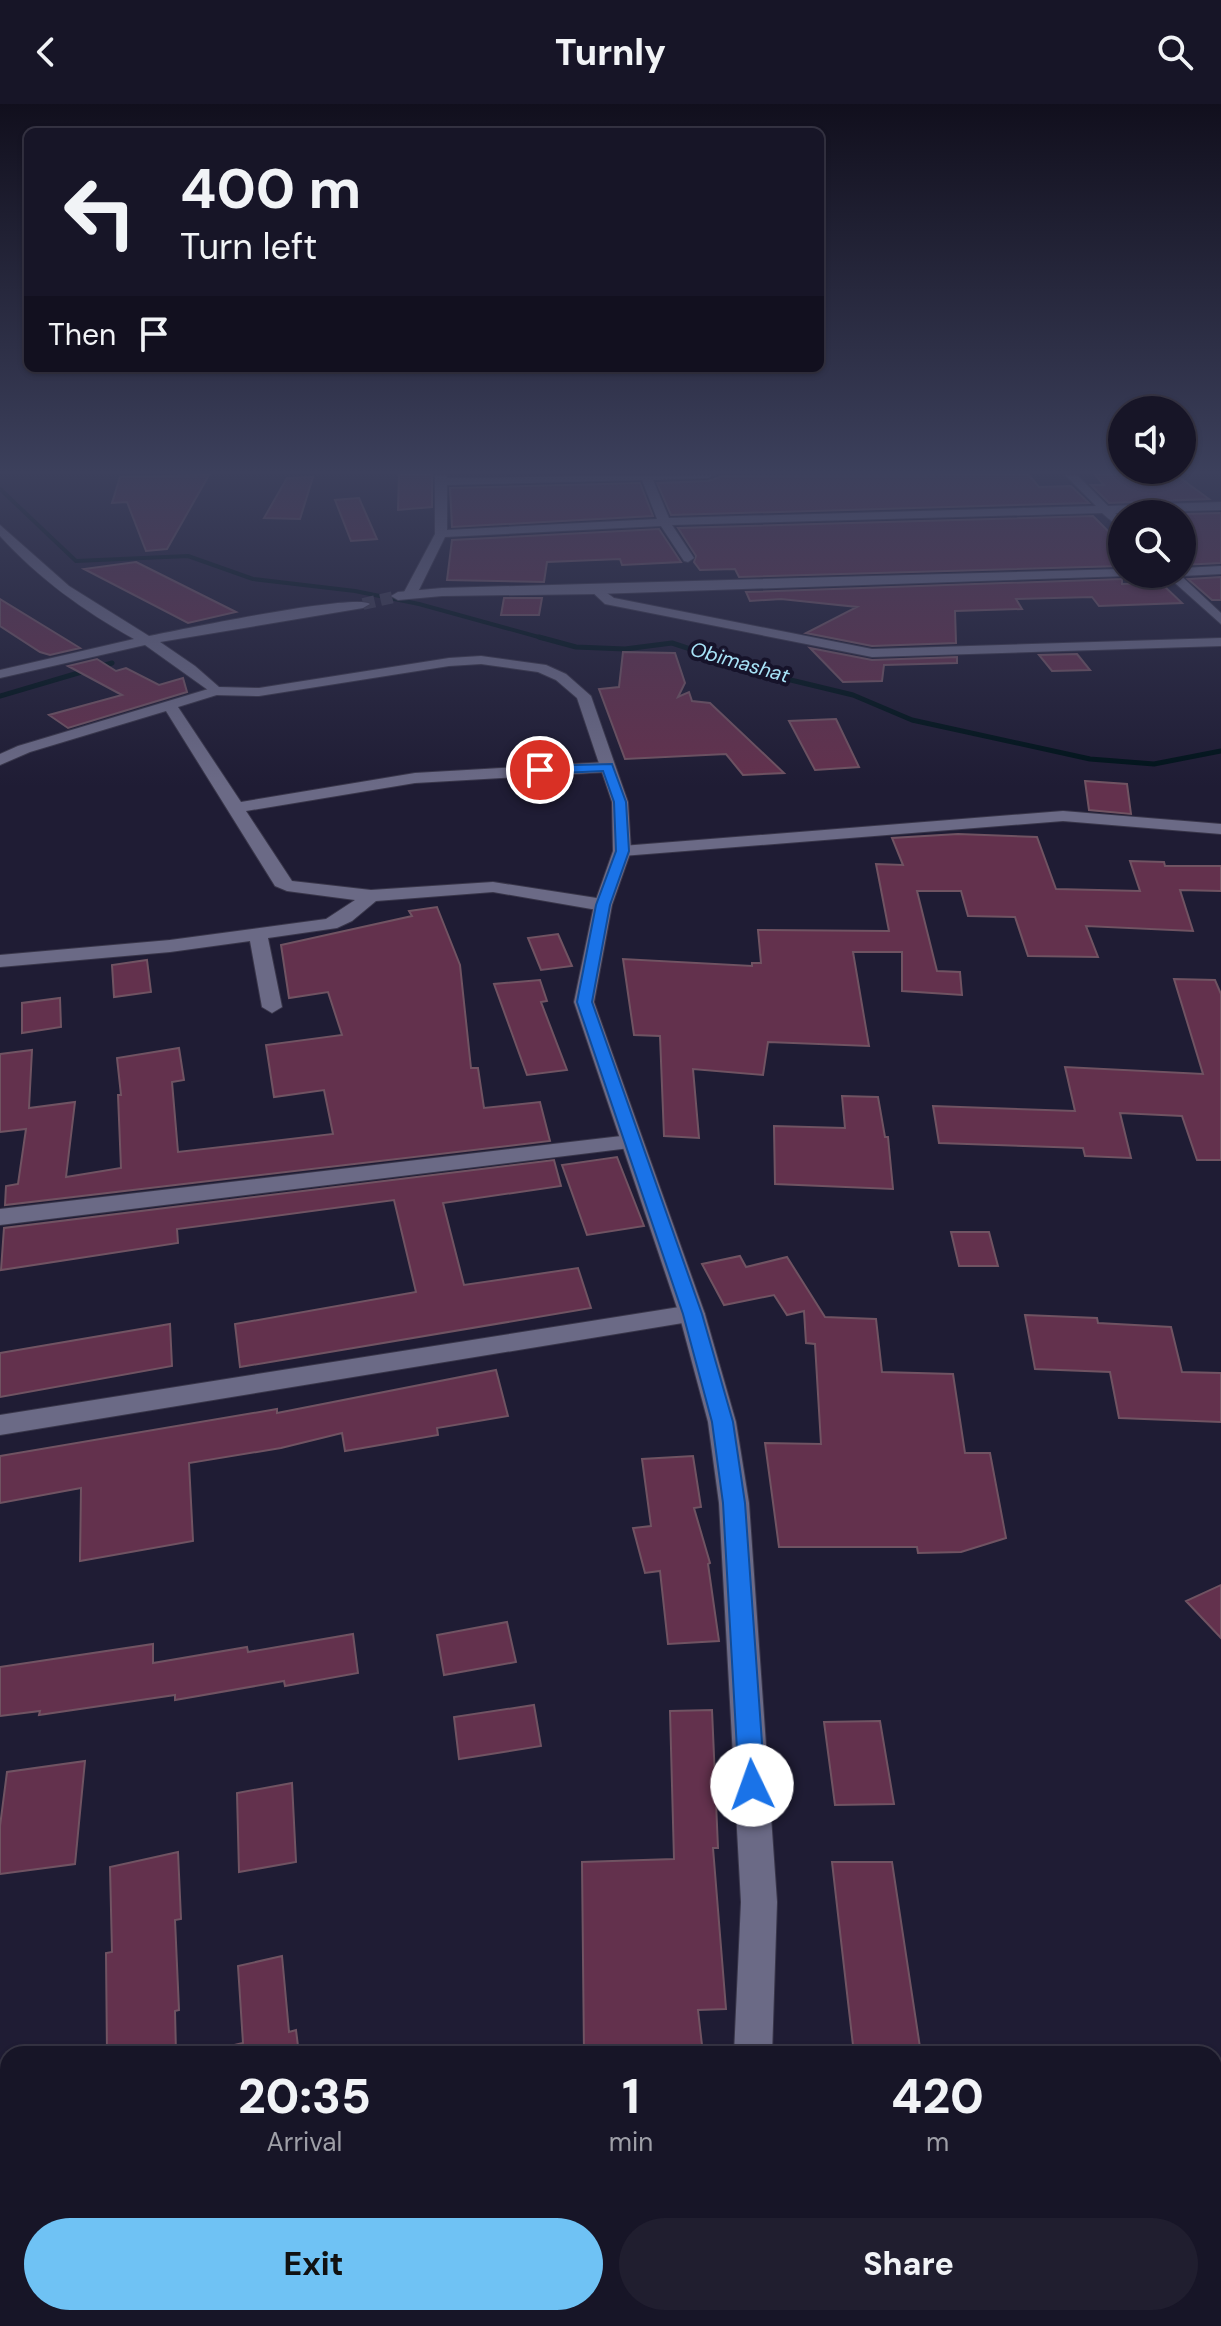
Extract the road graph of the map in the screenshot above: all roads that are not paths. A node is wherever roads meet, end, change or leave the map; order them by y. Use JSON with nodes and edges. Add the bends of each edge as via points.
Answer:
{"nodes":[{"id":1,"x":49,"y":579,"type":"edge"},
{"id":2,"x":414,"y":579,"type":"edge"},
{"id":3,"x":946,"y":579,"type":"edge"},
{"id":4,"x":1186,"y":588,"type":"edge"},
{"id":5,"x":597,"y":590,"type":"junction"},
{"id":6,"x":363,"y":604,"type":"tunnel mouth"},
{"id":7,"x":1221,"y":620,"type":"edge"},
{"id":8,"x":145,"y":639,"type":"junction"},
{"id":9,"x":1221,"y":642,"type":"edge"},
{"id":10,"x":0,"y":674,"type":"edge"},
{"id":11,"x":215,"y":691,"type":"junction"},
{"id":12,"x":170,"y":706,"type":"junction"},
{"id":13,"x":0,"y":760,"type":"edge"},
{"id":14,"x":607,"y":767,"type":"junction"},
{"id":15,"x":235,"y":808,"type":"junction"},
{"id":16,"x":1221,"y":829,"type":"edge"},
{"id":17,"x":622,"y":851,"type":"junction"},
{"id":18,"x":371,"y":896,"type":"junction"},
{"id":19,"x":603,"y":905,"type":"junction"},
{"id":20,"x":258,"y":935,"type":"junction"},
{"id":21,"x":0,"y":961,"type":"edge"},
{"id":22,"x":272,"y":1007,"type":"dead end"},
{"id":23,"x":630,"y":1142,"type":"junction"},
{"id":24,"x":0,"y":1217,"type":"edge"},
{"id":25,"x":692,"y":1314,"type":"junction"},
{"id":26,"x":0,"y":1425,"type":"edge"},
{"id":27,"x":753,"y":2046,"type":"edge"}],
"edges":[{"from":1,"to":8,"type":"street"},
{"from":2,"to":5,"type":"street","via":[[404,595]]},
{"from":3,"to":5,"type":"street"},
{"from":4,"to":7,"type":"street"},
{"from":5,"to":9,"type":"street","via":[[610,601],[872,653]]},
{"from":6,"to":8,"type":"street"},
{"from":8,"to":10,"type":"street"},
{"from":8,"to":11,"type":"street","via":[[169,651]]},
{"from":11,"to":12,"type":"street"},
{"from":11,"to":14,"type":"street","via":[[259,692],[449,662],[514,662],[561,677],[584,696]]},
{"from":12,"to":13,"type":"street"},
{"from":12,"to":15,"type":"street"},
{"from":14,"to":15,"type":"street","via":[[415,778]]},
{"from":14,"to":17,"type":"street","via":[[620,802]]},
{"from":15,"to":18,"type":"street","via":[[287,886]]},
{"from":16,"to":17,"type":"street","via":[[1063,816]]},
{"from":17,"to":19,"type":"street"},
{"from":18,"to":19,"type":"street","via":[[493,887]]},
{"from":18,"to":20,"type":"street","via":[[330,924]]},
{"from":19,"to":23,"type":"street","via":[[584,1002]]},
{"from":20,"to":21,"type":"street"},
{"from":20,"to":22,"type":"street"},
{"from":23,"to":24,"type":"street"},
{"from":23,"to":25,"type":"street"},
{"from":25,"to":26,"type":"street"},
{"from":25,"to":27,"type":"street","via":[[722,1422],[734,1503],[759,1902]]}]}
